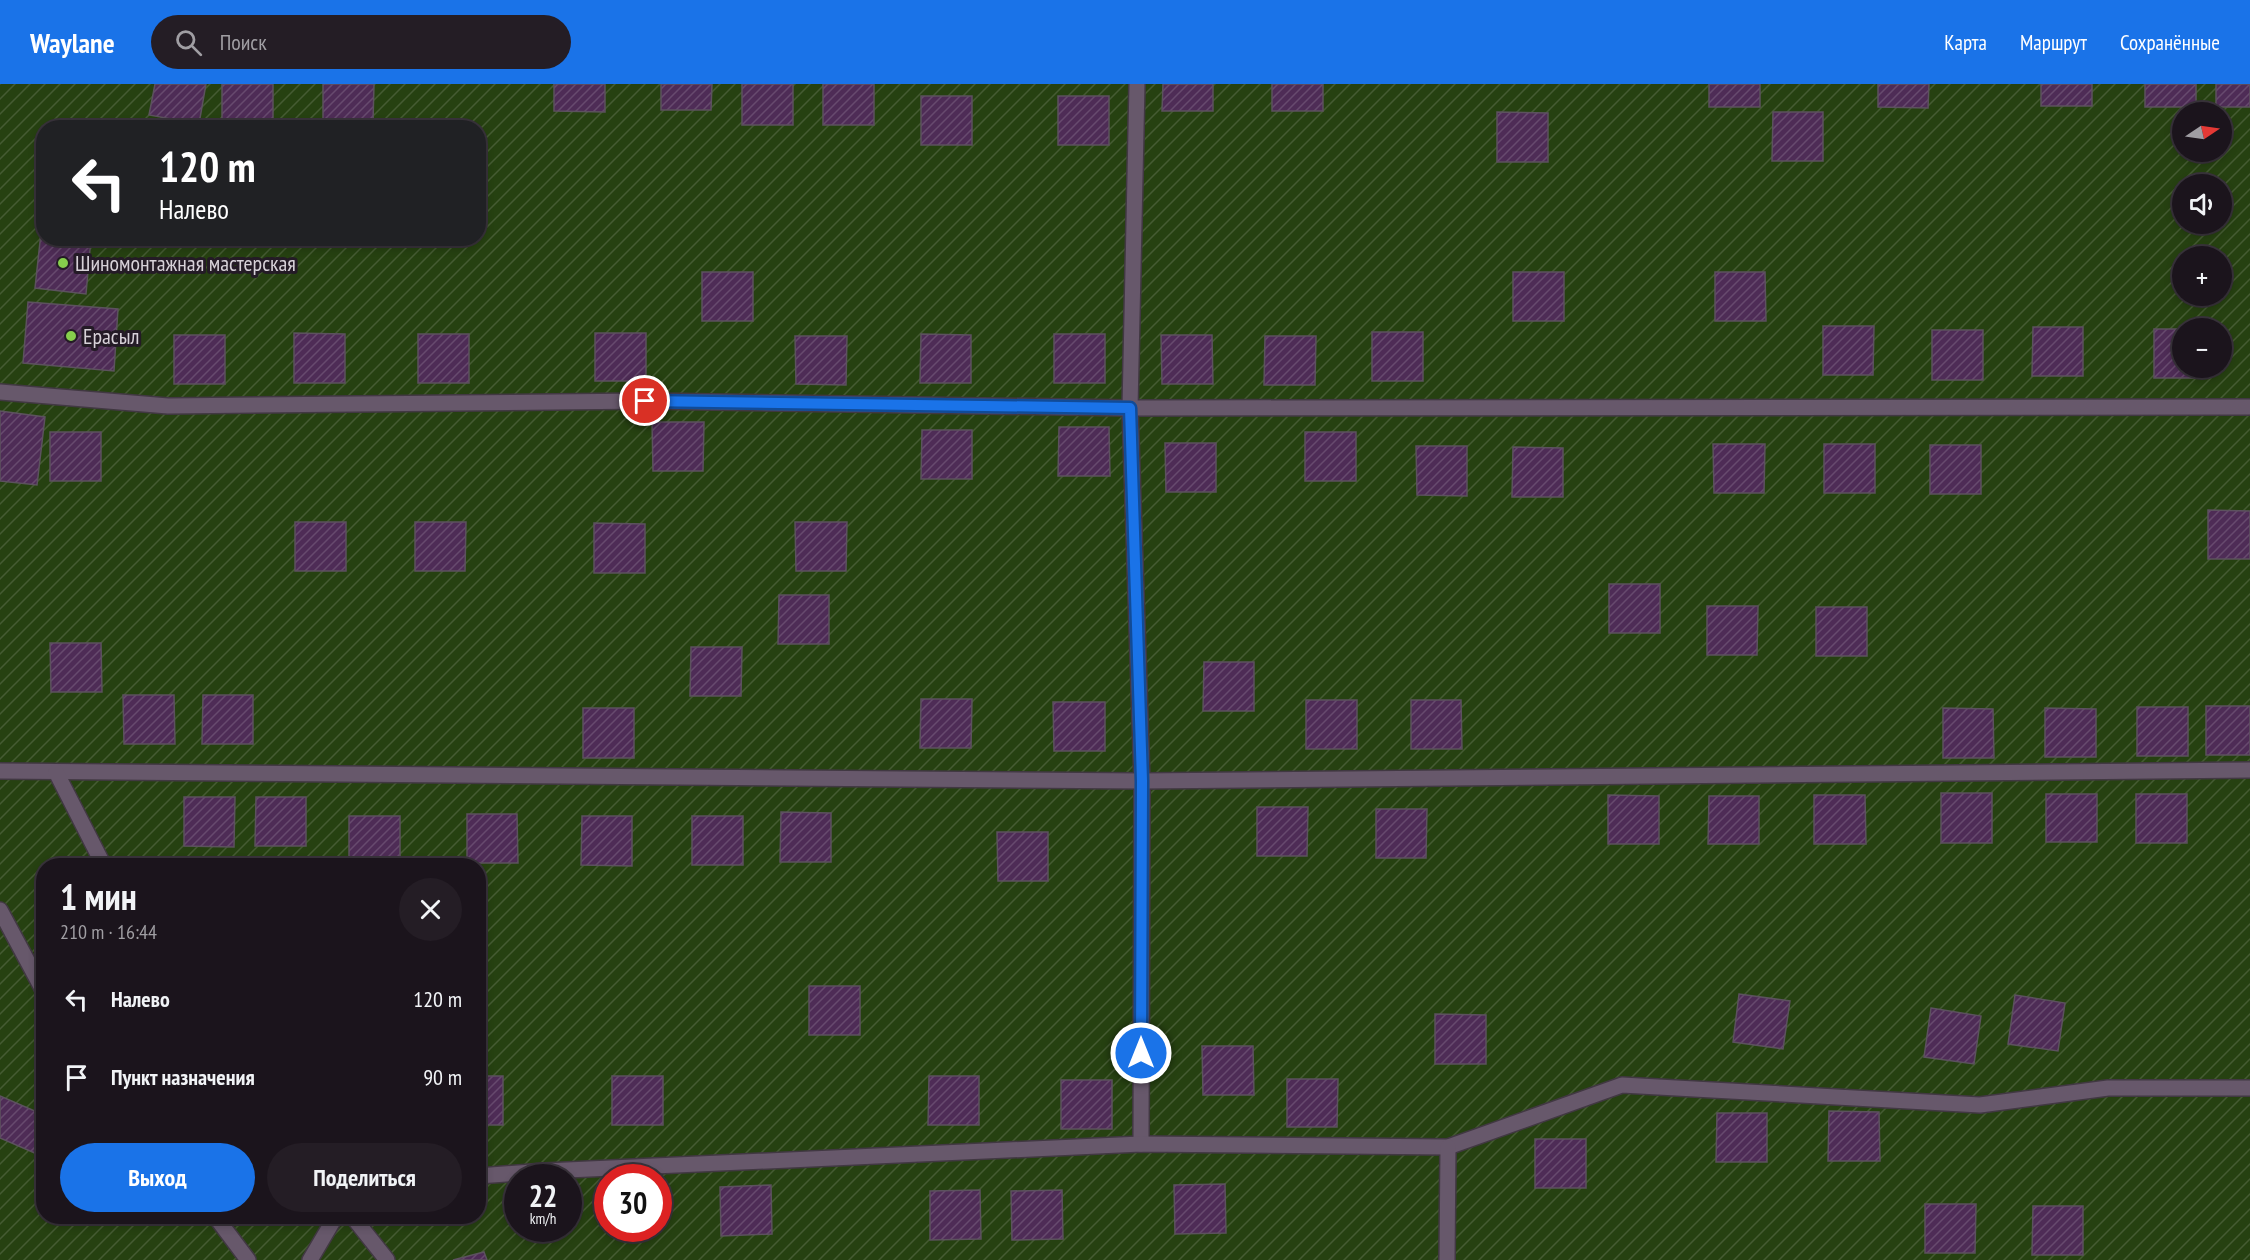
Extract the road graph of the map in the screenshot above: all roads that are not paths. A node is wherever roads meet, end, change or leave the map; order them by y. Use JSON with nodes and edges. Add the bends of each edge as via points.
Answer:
{"nodes":[{"id":1,"x":1137,"y":84,"type":"edge"},
{"id":2,"x":0,"y":392,"type":"edge"},
{"id":3,"x":2250,"y":407,"type":"edge"},
{"id":4,"x":1130,"y":408,"type":"junction"},
{"id":5,"x":2250,"y":770,"type":"edge"},
{"id":6,"x":0,"y":771,"type":"edge"},
{"id":7,"x":56,"y":772,"type":"junction"},
{"id":8,"x":1142,"y":781,"type":"junction"},
{"id":9,"x":100,"y":858,"type":"edge"},
{"id":10,"x":0,"y":910,"type":"edge"},
{"id":11,"x":36,"y":977,"type":"edge"},
{"id":12,"x":2250,"y":1088,"type":"edge"},
{"id":13,"x":1141,"y":1144,"type":"junction"},
{"id":14,"x":1448,"y":1147,"type":"junction"},
{"id":15,"x":486,"y":1175,"type":"edge"},
{"id":16,"x":221,"y":1224,"type":"edge"},
{"id":17,"x":331,"y":1224,"type":"edge"},
{"id":18,"x":358,"y":1224,"type":"edge"},
{"id":19,"x":248,"y":1260,"type":"edge"},
{"id":20,"x":310,"y":1260,"type":"edge"},
{"id":21,"x":387,"y":1260,"type":"edge"},
{"id":22,"x":1448,"y":1260,"type":"edge"}],
"edges":[{"from":1,"to":4,"type":"street"},
{"from":2,"to":4,"type":"street","via":[[168,406],[645,401]]},
{"from":3,"to":4,"type":"street"},
{"from":4,"to":8,"type":"street"},
{"from":5,"to":8,"type":"street"},
{"from":6,"to":7,"type":"street"},
{"from":7,"to":8,"type":"street"},
{"from":7,"to":9,"type":"street"},
{"from":8,"to":13,"type":"street"},
{"from":10,"to":11,"type":"street"},
{"from":12,"to":14,"type":"street","via":[[2108,1088],[1980,1105],[1622,1085]]},
{"from":13,"to":14,"type":"street"},
{"from":13,"to":15,"type":"street"},
{"from":14,"to":22,"type":"street"},
{"from":16,"to":19,"type":"street"},
{"from":17,"to":20,"type":"street"},
{"from":18,"to":21,"type":"street"}]}
